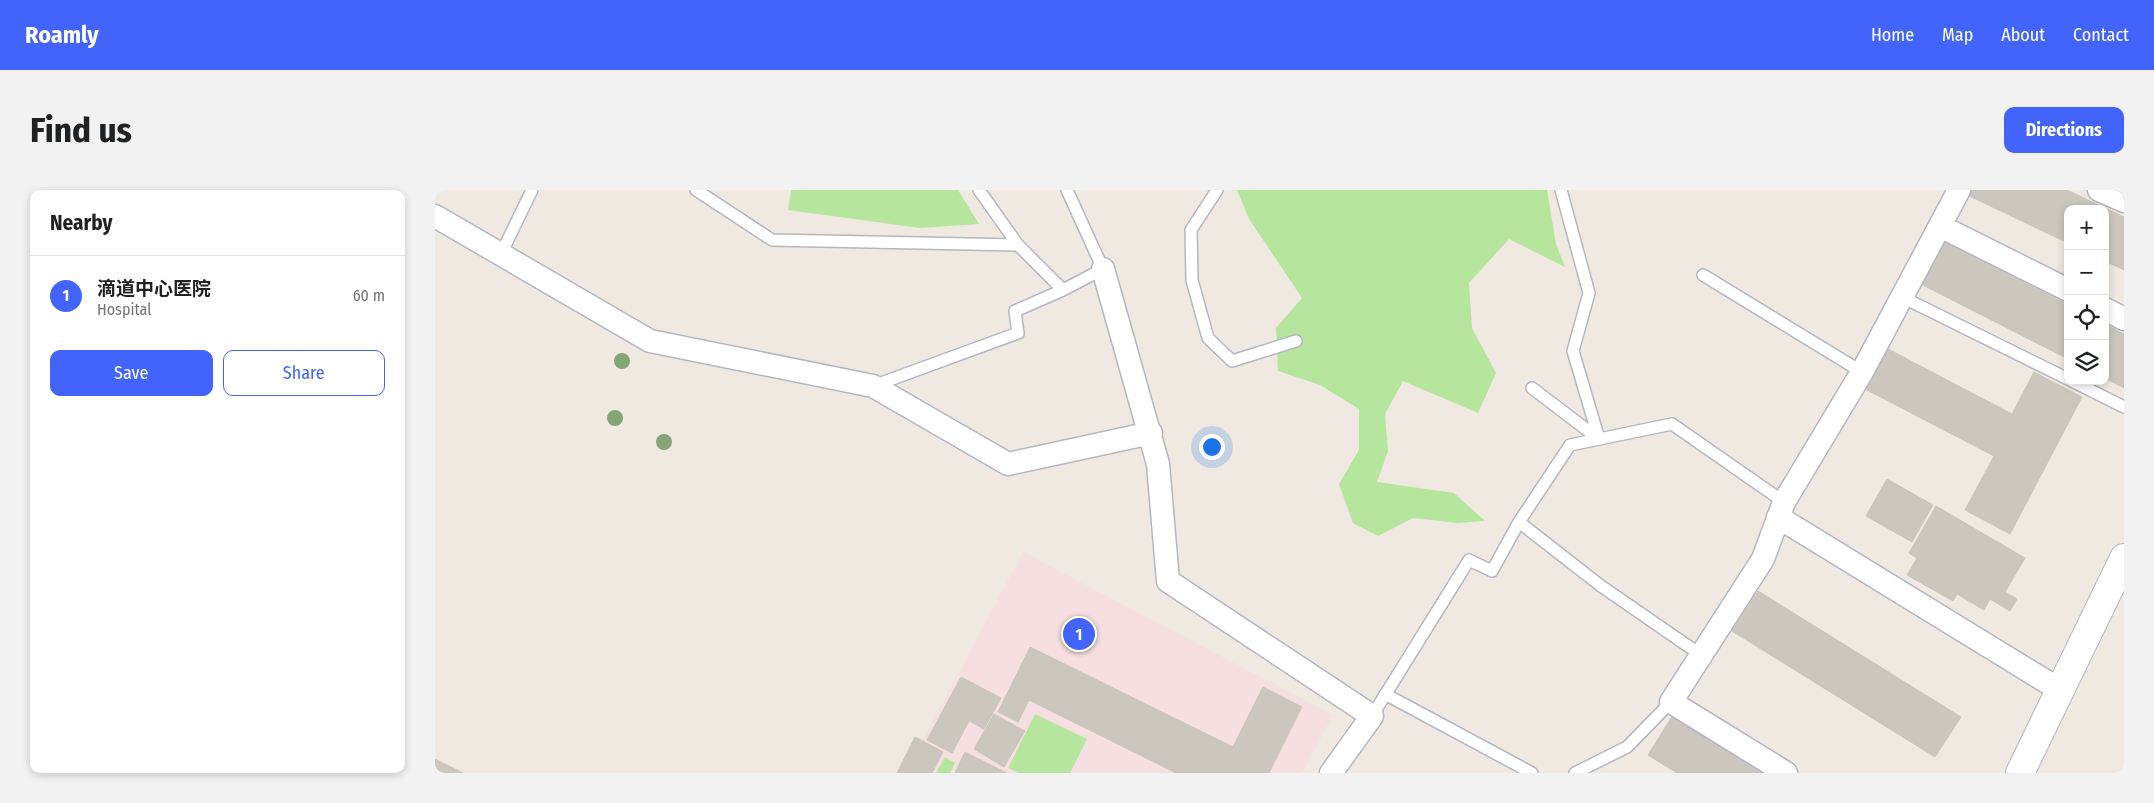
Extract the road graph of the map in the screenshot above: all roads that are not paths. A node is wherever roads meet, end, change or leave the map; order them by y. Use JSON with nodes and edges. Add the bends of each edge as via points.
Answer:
{"nodes":[{"id":1,"x":532,"y":190,"type":"edge"},
{"id":2,"x":696,"y":190,"type":"edge"},
{"id":3,"x":979,"y":190,"type":"edge"},
{"id":4,"x":1067,"y":190,"type":"edge"},
{"id":5,"x":1217,"y":190,"type":"edge"},
{"id":6,"x":1561,"y":190,"type":"edge"},
{"id":7,"x":1959,"y":190,"type":"edge"},
{"id":8,"x":2099,"y":190,"type":"edge"},
{"id":9,"x":2124,"y":202,"type":"edge"},
{"id":10,"x":435,"y":216,"type":"edge"},
{"id":11,"x":1940,"y":226,"type":"junction"},
{"id":12,"x":1018,"y":245,"type":"junction"},
{"id":13,"x":501,"y":254,"type":"junction"},
{"id":14,"x":1103,"y":269,"type":"junction"},
{"id":15,"x":1703,"y":275,"type":"dead end"},
{"id":16,"x":2064,"y":288,"type":"edge"},
{"id":17,"x":1063,"y":290,"type":"junction"},
{"id":18,"x":1902,"y":298,"type":"junction"},
{"id":19,"x":2109,"y":311,"type":"edge"},
{"id":20,"x":2124,"y":319,"type":"edge"},
{"id":21,"x":1296,"y":341,"type":"dead end"},
{"id":22,"x":1862,"y":372,"type":"junction"},
{"id":23,"x":2064,"y":377,"type":"edge"},
{"id":24,"x":2080,"y":385,"type":"edge"},
{"id":25,"x":873,"y":386,"type":"junction"},
{"id":26,"x":1532,"y":388,"type":"dead end"},
{"id":27,"x":2124,"y":407,"type":"edge"},
{"id":28,"x":1151,"y":433,"type":"junction"},
{"id":29,"x":1599,"y":439,"type":"junction"},
{"id":30,"x":1781,"y":510,"type":"junction"},
{"id":31,"x":1519,"y":522,"type":"junction"},
{"id":32,"x":2122,"y":569,"type":"edge"},
{"id":33,"x":1701,"y":655,"type":"junction"},
{"id":34,"x":2060,"y":690,"type":"junction"},
{"id":35,"x":1385,"y":694,"type":"junction"},
{"id":36,"x":1671,"y":702,"type":"junction"},
{"id":37,"x":1372,"y":716,"type":"junction"},
{"id":38,"x":1331,"y":773,"type":"edge"},
{"id":39,"x":1532,"y":773,"type":"edge"},
{"id":40,"x":1575,"y":773,"type":"edge"},
{"id":41,"x":1786,"y":773,"type":"edge"},
{"id":42,"x":2020,"y":773,"type":"edge"}],
"edges":[{"from":1,"to":13,"type":"lane"},
{"from":2,"to":12,"type":"lane","via":[[772,240]]},
{"from":3,"to":12,"type":"lane"},
{"from":4,"to":14,"type":"lane"},
{"from":5,"to":21,"type":"lane","via":[[1191,230],[1192,280],[1208,338],[1231,361]]},
{"from":6,"to":29,"type":"lane","via":[[1589,293],[1573,351]]},
{"from":7,"to":11,"type":"street"},
{"from":8,"to":9,"type":"street"},
{"from":10,"to":13,"type":"street"},
{"from":11,"to":16,"type":"street"},
{"from":11,"to":18,"type":"street"},
{"from":12,"to":17,"type":"lane"},
{"from":13,"to":25,"type":"street","via":[[650,341]]},
{"from":14,"to":17,"type":"lane"},
{"from":14,"to":28,"type":"street"},
{"from":15,"to":22,"type":"lane"},
{"from":17,"to":25,"type":"lane","via":[[1015,311],[1018,333]]},
{"from":18,"to":22,"type":"street"},
{"from":18,"to":23,"type":"lane"},
{"from":19,"to":20,"type":"street"},
{"from":22,"to":30,"type":"street"},
{"from":24,"to":27,"type":"lane"},
{"from":25,"to":28,"type":"street","via":[[1008,464]]},
{"from":26,"to":29,"type":"lane"},
{"from":28,"to":37,"type":"street","via":[[1158,464],[1168,581]]},
{"from":29,"to":30,"type":"lane","via":[[1673,424]]},
{"from":29,"to":31,"type":"lane","via":[[1570,445]]},
{"from":30,"to":33,"type":"street","via":[[1763,559]]},
{"from":30,"to":34,"type":"street"},
{"from":31,"to":33,"type":"lane","via":[[1601,586]]},
{"from":31,"to":35,"type":"lane","via":[[1492,571],[1469,560]]},
{"from":32,"to":34,"type":"street"},
{"from":33,"to":36,"type":"street"},
{"from":34,"to":42,"type":"street"},
{"from":35,"to":37,"type":"lane"},
{"from":35,"to":39,"type":"lane"},
{"from":36,"to":40,"type":"lane","via":[[1627,747]]},
{"from":36,"to":41,"type":"street"},
{"from":37,"to":38,"type":"street"}]}
